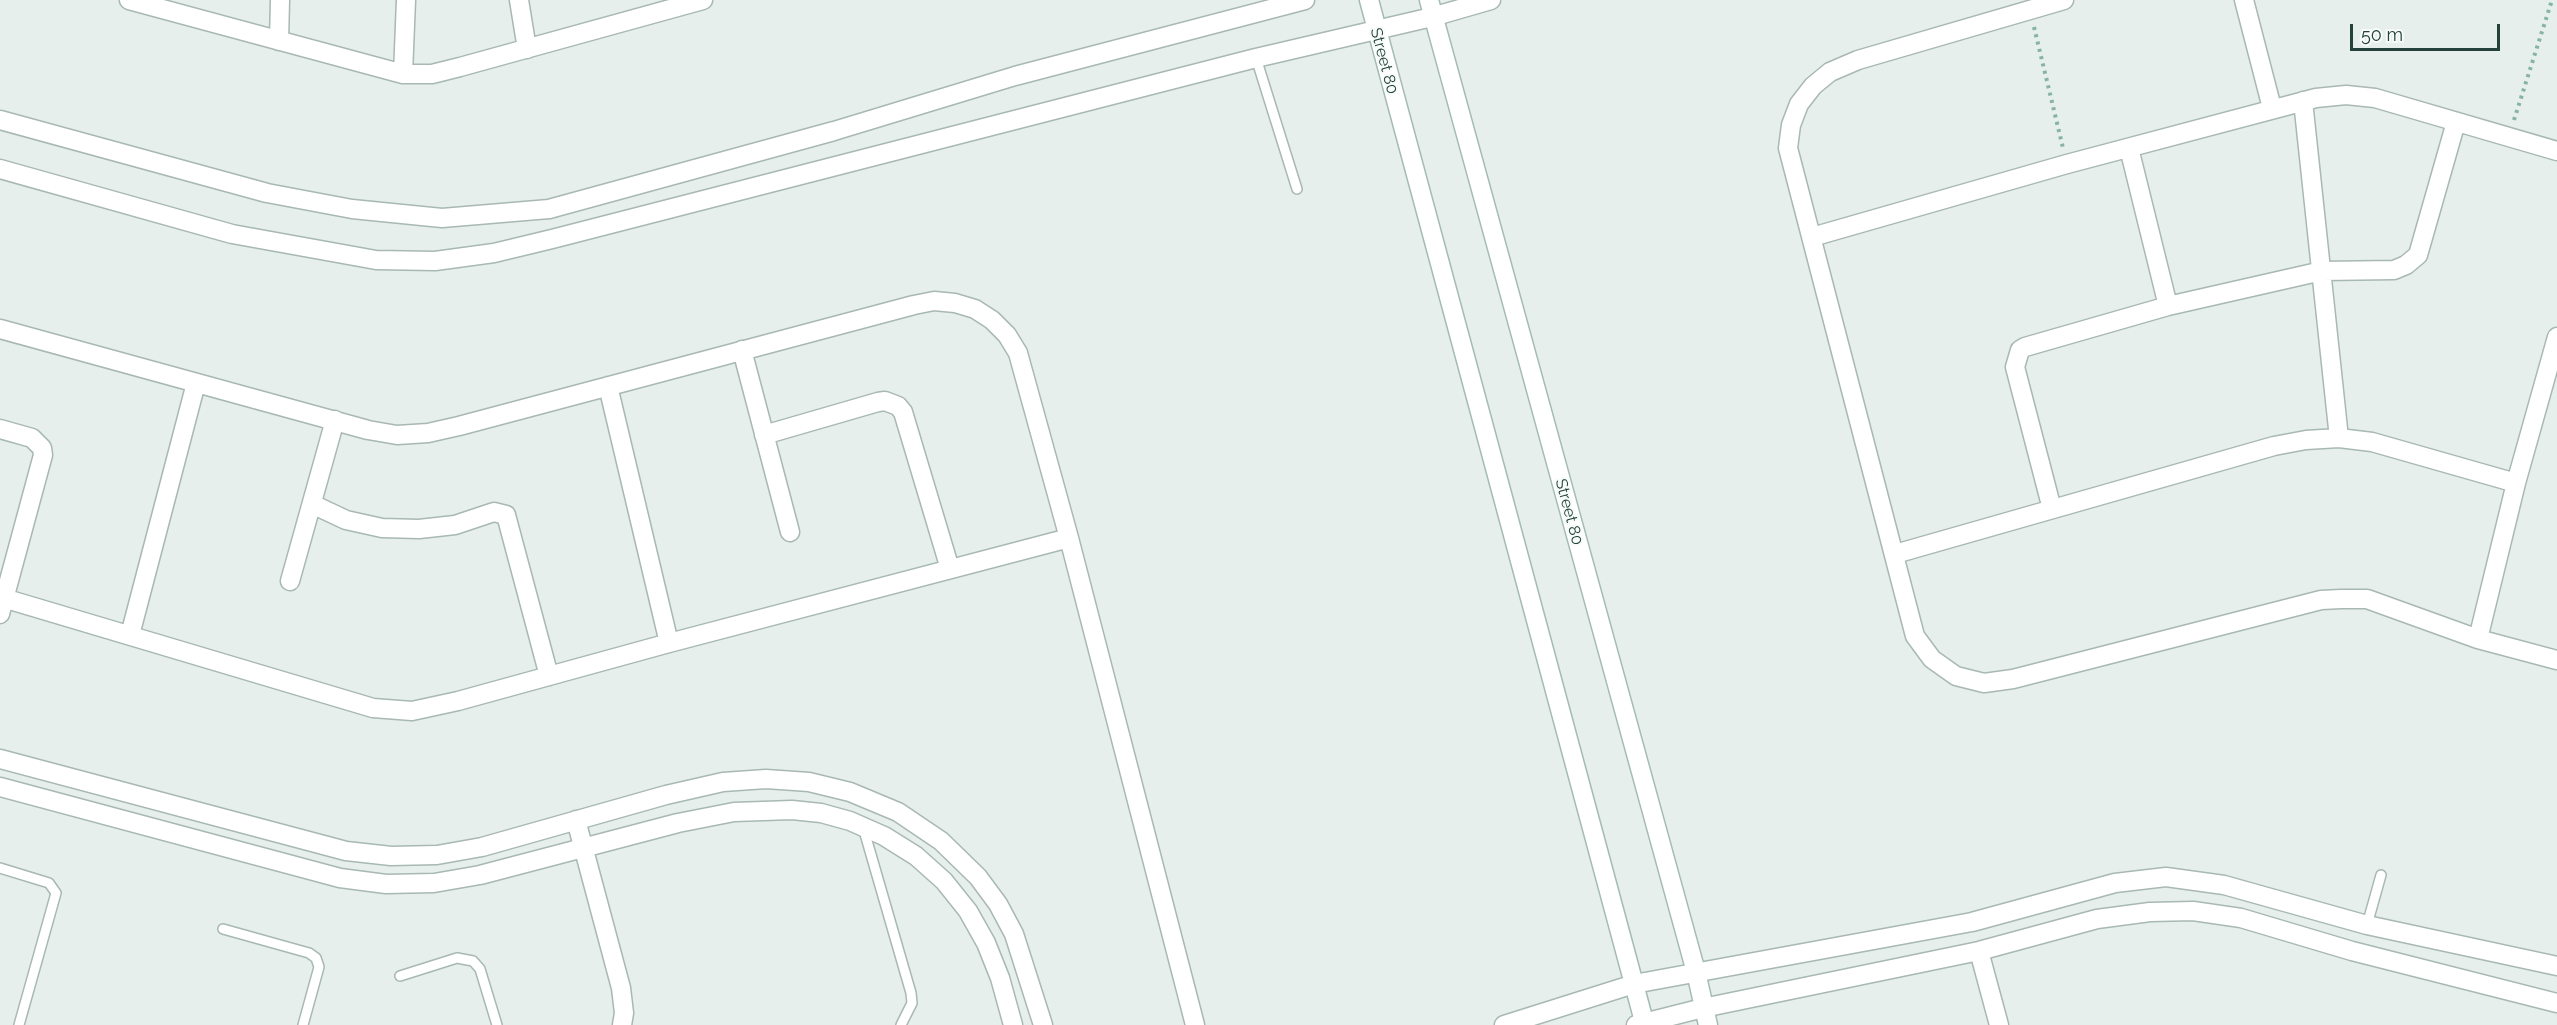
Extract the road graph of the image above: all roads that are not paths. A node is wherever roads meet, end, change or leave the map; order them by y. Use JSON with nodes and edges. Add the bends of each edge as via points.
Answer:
{"nodes":[{"id":1,"x":129,"y":0,"type":"edge"},
{"id":2,"x":280,"y":0,"type":"edge"},
{"id":3,"x":406,"y":0,"type":"edge"},
{"id":4,"x":519,"y":0,"type":"edge"},
{"id":5,"x":703,"y":0,"type":"edge"},
{"id":6,"x":1305,"y":0,"type":"edge"},
{"id":7,"x":1369,"y":0,"type":"edge"},
{"id":8,"x":1491,"y":0,"type":"edge"},
{"id":9,"x":2064,"y":0,"type":"edge"},
{"id":10,"x":2244,"y":0,"type":"edge"},
{"id":11,"x":1430,"y":9,"type":"edge"},
{"id":12,"x":1376,"y":32,"type":"junction"},
{"id":13,"x":279,"y":41,"type":"junction"},
{"id":14,"x":527,"y":49,"type":"junction"},
{"id":15,"x":1256,"y":58,"type":"junction"},
{"id":16,"x":403,"y":74,"type":"junction"},
{"id":17,"x":2303,"y":101,"type":"junction"},
{"id":18,"x":2272,"y":108,"type":"junction"},
{"id":19,"x":0,"y":120,"type":"edge"},
{"id":20,"x":2456,"y":122,"type":"junction"},
{"id":21,"x":2129,"y":148,"type":"junction"},
{"id":22,"x":2557,"y":151,"type":"edge"},
{"id":23,"x":0,"y":169,"type":"edge"},
{"id":24,"x":1297,"y":189,"type":"dead end"},
{"id":25,"x":1812,"y":237,"type":"junction"},
{"id":26,"x":2322,"y":271,"type":"junction"},
{"id":27,"x":2168,"y":306,"type":"junction"},
{"id":28,"x":0,"y":329,"type":"edge"},
{"id":29,"x":2557,"y":337,"type":"edge"},
{"id":30,"x":742,"y":350,"type":"junction"},
{"id":31,"x":196,"y":383,"type":"junction"},
{"id":32,"x":609,"y":386,"type":"junction"},
{"id":33,"x":335,"y":420,"type":"junction"},
{"id":34,"x":0,"y":429,"type":"edge"},
{"id":35,"x":764,"y":435,"type":"junction"},
{"id":36,"x":2339,"y":438,"type":"junction"},
{"id":37,"x":2516,"y":483,"type":"junction"},
{"id":38,"x":312,"y":504,"type":"junction"},
{"id":39,"x":2052,"y":509,"type":"junction"},
{"id":40,"x":790,"y":532,"type":"dead end"},
{"id":41,"x":1070,"y":538,"type":"junction"},
{"id":42,"x":1895,"y":554,"type":"junction"},
{"id":43,"x":950,"y":569,"type":"junction"},
{"id":44,"x":290,"y":580,"type":"dead end"},
{"id":45,"x":1,"y":603,"type":"edge"},
{"id":46,"x":130,"y":635,"type":"junction"},
{"id":47,"x":2478,"y":639,"type":"junction"},
{"id":48,"x":669,"y":643,"type":"junction"},
{"id":49,"x":2557,"y":660,"type":"edge"},
{"id":50,"x":549,"y":676,"type":"junction"},
{"id":51,"x":0,"y":759,"type":"edge"},
{"id":52,"x":0,"y":787,"type":"edge"},
{"id":53,"x":576,"y":820,"type":"junction"},
{"id":54,"x":862,"y":826,"type":"junction"},
{"id":55,"x":582,"y":848,"type":"junction"},
{"id":56,"x":0,"y":868,"type":"edge"},
{"id":57,"x":2381,"y":875,"type":"dead end"},
{"id":58,"x":2367,"y":925,"type":"junction"},
{"id":59,"x":223,"y":929,"type":"dead end"},
{"id":60,"x":1979,"y":951,"type":"junction"},
{"id":61,"x":2557,"y":966,"type":"edge"},
{"id":62,"x":1696,"y":972,"type":"junction"},
{"id":63,"x":399,"y":976,"type":"dead end"},
{"id":64,"x":1634,"y":984,"type":"junction"},
{"id":65,"x":2557,"y":1003,"type":"edge"},
{"id":66,"x":1706,"y":1017,"type":"edge"},
{"id":67,"x":1642,"y":1024,"type":"edge"},
{"id":68,"x":19,"y":1025,"type":"edge"},
{"id":69,"x":303,"y":1025,"type":"edge"},
{"id":70,"x":496,"y":1025,"type":"edge"},
{"id":71,"x":621,"y":1025,"type":"edge"},
{"id":72,"x":902,"y":1025,"type":"edge"},
{"id":73,"x":1013,"y":1025,"type":"edge"},
{"id":74,"x":1043,"y":1025,"type":"edge"},
{"id":75,"x":1196,"y":1025,"type":"edge"},
{"id":76,"x":1504,"y":1025,"type":"edge"},
{"id":77,"x":2000,"y":1025,"type":"edge"}],
"edges":[{"from":1,"to":13,"type":"street"},
{"from":2,"to":13,"type":"street"},
{"from":3,"to":16,"type":"street"},
{"from":4,"to":14,"type":"street"},
{"from":5,"to":14,"type":"street"},
{"from":6,"to":19,"type":"street","via":[[1015,76],[834,132],[549,209],[442,218],[352,209],[267,193]]},
{"from":7,"to":12,"type":"street","name":"Street 80"},
{"from":8,"to":11,"type":"street"},
{"from":9,"to":25,"type":"street","via":[[1858,60],[1830,72],[1813,86],[1795,115],[1788,148]]},
{"from":10,"to":18,"type":"street"},
{"from":11,"to":12,"type":"street"},
{"from":11,"to":62,"type":"street","name":"Street 80"},
{"from":12,"to":15,"type":"street"},
{"from":12,"to":64,"type":"street","name":"Street 80"},
{"from":13,"to":16,"type":"street"},
{"from":14,"to":16,"type":"street","via":[[432,74]]},
{"from":15,"to":23,"type":"street","via":[[552,239],[494,253],[435,261],[376,260],[232,234]]},
{"from":15,"to":24,"type":"lane"},
{"from":17,"to":18,"type":"street"},
{"from":17,"to":20,"type":"street","via":[[2346,95],[2375,98]]},
{"from":17,"to":26,"type":"street"},
{"from":18,"to":21,"type":"street"},
{"from":20,"to":22,"type":"street"},
{"from":20,"to":26,"type":"street","via":[[2418,255],[2394,270]]},
{"from":21,"to":25,"type":"street"},
{"from":21,"to":27,"type":"street"},
{"from":25,"to":42,"type":"street"},
{"from":26,"to":27,"type":"street"},
{"from":26,"to":36,"type":"street"},
{"from":27,"to":39,"type":"street","via":[[2025,347],[2017,356],[2015,367]]},
{"from":28,"to":31,"type":"street"},
{"from":29,"to":37,"type":"street"},
{"from":30,"to":32,"type":"street"},
{"from":30,"to":35,"type":"street"},
{"from":30,"to":41,"type":"street","via":[[914,304],[945,302],[975,309],[992,320],[1018,352]]},
{"from":31,"to":33,"type":"street"},
{"from":31,"to":46,"type":"street"},
{"from":32,"to":33,"type":"street","via":[[428,433],[397,435]]},
{"from":32,"to":48,"type":"street"},
{"from":33,"to":38,"type":"street"},
{"from":34,"to":45,"type":"street","via":[[32,438],[43,455]]},
{"from":35,"to":40,"type":"street"},
{"from":35,"to":43,"type":"street","via":[[878,402],[898,406]]},
{"from":36,"to":37,"type":"street","via":[[2372,442]]},
{"from":36,"to":39,"type":"street","via":[[2274,446]]},
{"from":37,"to":47,"type":"street"},
{"from":38,"to":44,"type":"street"},
{"from":38,"to":50,"type":"street","via":[[346,520],[382,528],[419,529],[455,525],[494,512],[506,515]]},
{"from":39,"to":42,"type":"street"},
{"from":41,"to":43,"type":"street"},
{"from":41,"to":75,"type":"street"},
{"from":42,"to":47,"type":"street","via":[[1915,636],[1932,659],[1956,676],[1984,683],[2013,679],[2320,600],[2367,599]]},
{"from":43,"to":48,"type":"street"},
{"from":45,"to":46,"type":"street"},
{"from":46,"to":50,"type":"street","via":[[393,711],[432,708]]},
{"from":47,"to":49,"type":"street"},
{"from":48,"to":50,"type":"street"},
{"from":51,"to":53,"type":"street","via":[[346,851],[391,856],[437,855],[482,847]]},
{"from":52,"to":55,"type":"street","via":[[340,878],[387,884],[434,883]]},
{"from":53,"to":55,"type":"street"},
{"from":53,"to":74,"type":"street","via":[[689,789],[766,778],[809,782],[850,792],[898,812],[941,841],[978,877],[998,904],[1014,934]]},
{"from":54,"to":55,"type":"street","via":[[822,813],[763,809],[678,823]]},
{"from":54,"to":72,"type":"lane","via":[[911,993],[912,1003]]},
{"from":54,"to":73,"type":"street","via":[[916,856],[944,881],[968,911],[1000,978]]},
{"from":55,"to":71,"type":"street","via":[[621,988]]},
{"from":56,"to":68,"type":"lane","via":[[49,883],[56,893]]},
{"from":57,"to":58,"type":"lane"},
{"from":58,"to":61,"type":"street"},
{"from":58,"to":62,"type":"street","via":[[2224,885],[2166,877],[2115,883],[1972,922]]},
{"from":59,"to":69,"type":"lane","via":[[309,952],[316,958],[319,967]]},
{"from":60,"to":65,"type":"street","via":[[2097,919],[2193,911],[2241,918],[2352,951]]},
{"from":60,"to":66,"type":"street"},
{"from":60,"to":77,"type":"street"},
{"from":62,"to":64,"type":"street"},
{"from":62,"to":66,"type":"street","name":"Street 80"},
{"from":63,"to":70,"type":"lane","via":[[468,958],[480,969]]},
{"from":64,"to":67,"type":"street","name":"Street 80"},
{"from":64,"to":76,"type":"street"},
{"from":66,"to":67,"type":"street"}]}
